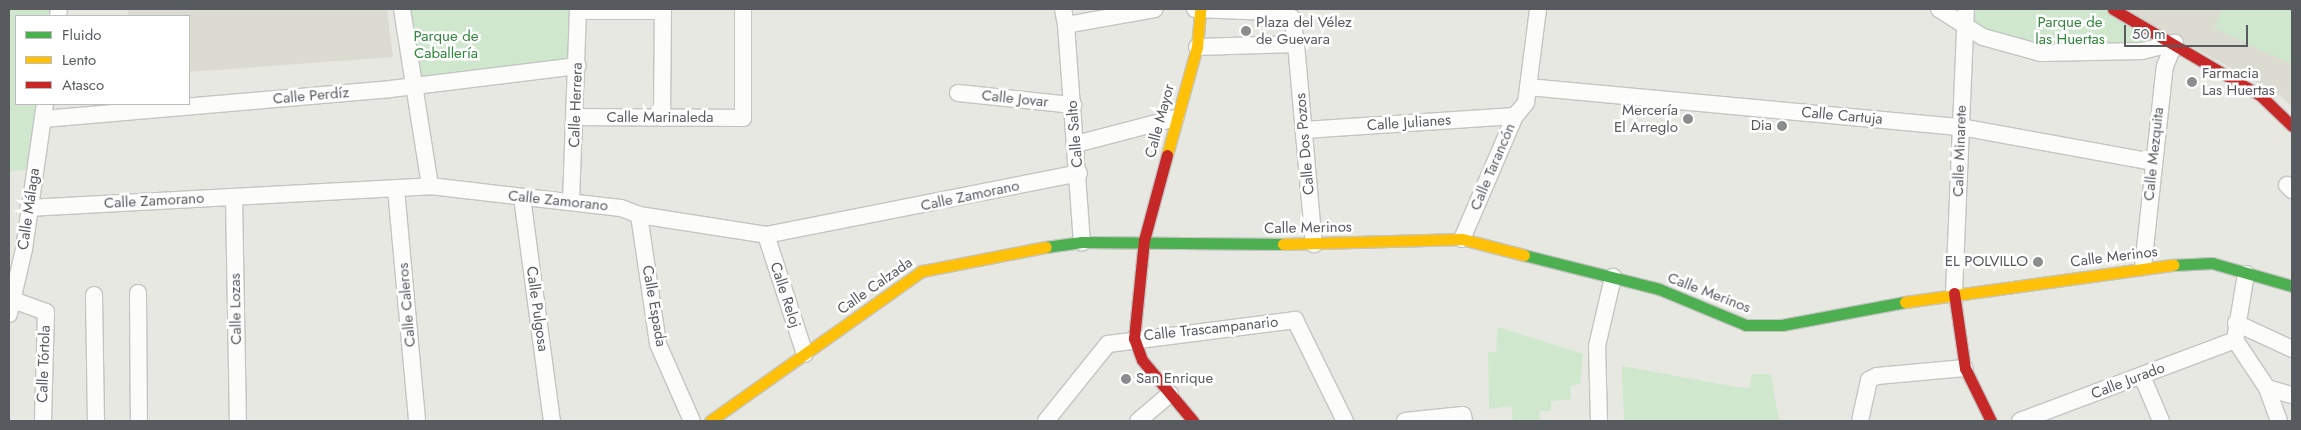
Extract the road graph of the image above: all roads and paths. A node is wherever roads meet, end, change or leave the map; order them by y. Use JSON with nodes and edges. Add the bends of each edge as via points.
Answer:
{"nodes":[{"id":1,"x":402,"y":9,"type":"edge"},
{"id":2,"x":744,"y":9,"type":"edge"},
{"id":3,"x":1155,"y":9,"type":"edge"},
{"id":4,"x":1538,"y":9,"type":"edge"},
{"id":5,"x":1939,"y":9,"type":"edge"},
{"id":6,"x":1966,"y":9,"type":"edge"},
{"id":7,"x":2113,"y":9,"type":"edge"},
{"id":8,"x":578,"y":10,"type":"edge"},
{"id":9,"x":663,"y":10,"type":"edge"},
{"id":10,"x":1198,"y":10,"type":"edge"},
{"id":11,"x":1065,"y":17,"type":"edge"},
{"id":12,"x":1964,"y":29,"type":"junction"},
{"id":13,"x":2175,"y":43,"type":"junction"},
{"id":14,"x":1296,"y":44,"type":"junction"},
{"id":15,"x":1197,"y":48,"type":"junction"},
{"id":16,"x":578,"y":66,"type":"junction"},
{"id":17,"x":415,"y":85,"type":"junction"},
{"id":18,"x":1528,"y":87,"type":"junction"},
{"id":19,"x":958,"y":93,"type":"dead end"},
{"id":20,"x":190,"y":101,"type":"edge"},
{"id":21,"x":1072,"y":104,"type":"junction"},
{"id":22,"x":140,"y":105,"type":"edge"},
{"id":23,"x":44,"y":112,"type":"edge"},
{"id":24,"x":1515,"y":116,"type":"junction"},
{"id":25,"x":576,"y":117,"type":"junction"},
{"id":26,"x":662,"y":118,"type":"junction"},
{"id":27,"x":1176,"y":118,"type":"junction"},
{"id":28,"x":2292,"y":126,"type":"edge"},
{"id":29,"x":1961,"y":127,"type":"junction"},
{"id":30,"x":1304,"y":130,"type":"junction"},
{"id":31,"x":1076,"y":144,"type":"junction"},
{"id":32,"x":2153,"y":162,"type":"junction"},
{"id":33,"x":1079,"y":174,"type":"junction"},
{"id":34,"x":430,"y":186,"type":"junction"},
{"id":35,"x":396,"y":189,"type":"junction"},
{"id":36,"x":234,"y":197,"type":"junction"},
{"id":37,"x":522,"y":197,"type":"junction"},
{"id":38,"x":571,"y":201,"type":"junction"},
{"id":39,"x":28,"y":208,"type":"junction"},
{"id":40,"x":639,"y":215,"type":"junction"},
{"id":41,"x":766,"y":235,"type":"junction"},
{"id":42,"x":1462,"y":239,"type":"junction"},
{"id":43,"x":1144,"y":240,"type":"junction"},
{"id":44,"x":1082,"y":242,"type":"junction"},
{"id":45,"x":1314,"y":244,"type":"junction"},
{"id":46,"x":2143,"y":268,"type":"junction"},
{"id":47,"x":2246,"y":274,"type":"junction"},
{"id":48,"x":1613,"y":277,"type":"junction"},
{"id":49,"x":2292,"y":286,"type":"edge"},
{"id":50,"x":138,"y":293,"type":"dead end"},
{"id":51,"x":1954,"y":293,"type":"junction"},
{"id":52,"x":94,"y":295,"type":"dead end"},
{"id":53,"x":11,"y":307,"type":"edge"},
{"id":54,"x":2236,"y":323,"type":"junction"},
{"id":55,"x":1134,"y":338,"type":"junction"},
{"id":56,"x":2235,"y":340,"type":"junction"},
{"id":57,"x":2292,"y":349,"type":"edge"},
{"id":58,"x":805,"y":354,"type":"junction"},
{"id":59,"x":1965,"y":368,"type":"junction"},
{"id":60,"x":2142,"y":376,"type":"junction"},
{"id":61,"x":2267,"y":388,"type":"junction"},
{"id":62,"x":1170,"y":394,"type":"junction"},
{"id":63,"x":2292,"y":395,"type":"edge"},
{"id":64,"x":1463,"y":418,"type":"edge"},
{"id":65,"x":43,"y":421,"type":"edge"},
{"id":66,"x":96,"y":421,"type":"edge"},
{"id":67,"x":139,"y":421,"type":"edge"},
{"id":68,"x":238,"y":421,"type":"edge"},
{"id":69,"x":417,"y":421,"type":"edge"},
{"id":70,"x":552,"y":421,"type":"edge"},
{"id":71,"x":692,"y":421,"type":"edge"},
{"id":72,"x":710,"y":421,"type":"edge"},
{"id":73,"x":1046,"y":421,"type":"edge"},
{"id":74,"x":1138,"y":421,"type":"edge"},
{"id":75,"x":1193,"y":421,"type":"edge"},
{"id":76,"x":1345,"y":421,"type":"edge"},
{"id":77,"x":1405,"y":421,"type":"edge"},
{"id":78,"x":1599,"y":421,"type":"edge"},
{"id":79,"x":1860,"y":421,"type":"edge"},
{"id":80,"x":1990,"y":421,"type":"edge"},
{"id":81,"x":2020,"y":421,"type":"edge"},
{"id":82,"x":2161,"y":421,"type":"edge"},
{"id":83,"x":2279,"y":421,"type":"edge"}],
"edges":[{"from":1,"to":17,"type":"street"},
{"from":2,"to":26,"type":"street","name":"Calle Marinaleda","via":[[744,118]]},
{"from":3,"to":11,"type":"street"},
{"from":4,"to":18,"type":"street","name":"Calle Tarancón"},
{"from":5,"to":12,"type":"street"},
{"from":6,"to":12,"type":"street","name":"Calle Minarete"},
{"from":7,"to":13,"type":"street"},
{"from":8,"to":9,"type":"street"},
{"from":8,"to":16,"type":"street","name":"Calle Herrera"},
{"from":9,"to":26,"type":"street"},
{"from":10,"to":14,"type":"street","name":"Calle Dos Pozos","via":[[1271,12],[1292,18]]},
{"from":10,"to":15,"type":"street","name":"Calle Mayor"},
{"from":11,"to":21,"type":"street","name":"Calle Salto"},
{"from":12,"to":13,"type":"street","via":[[2041,53],[2142,51]]},
{"from":12,"to":29,"type":"street","name":"Calle Minarete"},
{"from":13,"to":28,"type":"street","via":[[2261,96]]},
{"from":13,"to":32,"type":"street","name":"Calle Mezquita","via":[[2165,66]]},
{"from":14,"to":15,"type":"street"},
{"from":14,"to":30,"type":"street","name":"Calle Dos Pozos"},
{"from":15,"to":27,"type":"street","name":"Calle Mayor"},
{"from":16,"to":17,"type":"street","name":"Calle Perdíz"},
{"from":16,"to":25,"type":"street","name":"Calle Herrera"},
{"from":17,"to":20,"type":"street","name":"Calle Perdíz"},
{"from":17,"to":34,"type":"street"},
{"from":18,"to":24,"type":"street","name":"Calle Tarancón","via":[[1522,112]]},
{"from":18,"to":29,"type":"street","name":"Calle Cartuja"},
{"from":19,"to":21,"type":"street","name":"Calle Jovar"},
{"from":21,"to":31,"type":"street","name":"Calle Salto"},
{"from":22,"to":23,"type":"street","name":"Calle Perdíz"},
{"from":23,"to":39,"type":"street","name":"Calle Málaga"},
{"from":24,"to":30,"type":"street","name":"Calle Julianes"},
{"from":24,"to":42,"type":"street","name":"Calle Tarancón"},
{"from":25,"to":26,"type":"street","name":"Calle Marinaleda"},
{"from":25,"to":38,"type":"street","name":"Calle Herrera"},
{"from":27,"to":31,"type":"street"},
{"from":27,"to":43,"type":"street","name":"Calle Mayor"},
{"from":29,"to":32,"type":"street","name":"Calle Cartuja"},
{"from":29,"to":51,"type":"street","name":"Calle Minarete"},
{"from":30,"to":45,"type":"street","name":"Calle Dos Pozos"},
{"from":31,"to":33,"type":"street","name":"Calle Salto"},
{"from":32,"to":46,"type":"street","name":"Calle Mezquita"},
{"from":33,"to":41,"type":"street","name":"Calle Zamorano"},
{"from":33,"to":44,"type":"street","name":"Calle Salto"},
{"from":34,"to":35,"type":"street","name":"Calle Zamorano"},
{"from":34,"to":37,"type":"street","name":"Calle Zamorano"},
{"from":35,"to":36,"type":"street","name":"Calle Zamorano"},
{"from":35,"to":69,"type":"street","name":"Calle Caleros"},
{"from":36,"to":39,"type":"street","name":"Calle Zamorano"},
{"from":36,"to":68,"type":"street","name":"Calle Lozas"},
{"from":37,"to":38,"type":"street","name":"Calle Zamorano"},
{"from":37,"to":70,"type":"street","name":"Calle Pulgosa"},
{"from":38,"to":40,"type":"street","name":"Calle Zamorano","via":[[621,208]]},
{"from":39,"to":53,"type":"street","name":"Calle Málaga"},
{"from":40,"to":41,"type":"street","name":"Calle Zamorano"},
{"from":40,"to":71,"type":"street","name":"Calle Espada","via":[[658,344]]},
{"from":41,"to":58,"type":"street","name":"Calle Reloj"},
{"from":42,"to":45,"type":"street","name":"Calle Merinos"},
{"from":42,"to":48,"type":"street","name":"Calle Merinos"},
{"from":43,"to":44,"type":"street","name":"Calle Calzada"},
{"from":43,"to":45,"type":"street","name":"Calle Merinos"},
{"from":43,"to":55,"type":"street","name":"Calle Mayor"},
{"from":44,"to":58,"type":"street","name":"Calle Calzada","via":[[1011,251],[922,270]]},
{"from":46,"to":47,"type":"street","name":"Calle Merinos","via":[[2212,263]]},
{"from":46,"to":51,"type":"street","name":"Calle Merinos"},
{"from":47,"to":49,"type":"street","name":"Calle Merinos"},
{"from":47,"to":54,"type":"street"},
{"from":48,"to":51,"type":"street","name":"Calle Merinos","via":[[1686,298],[1746,325],[1782,324]]},
{"from":48,"to":78,"type":"street","via":[[1597,346]]},
{"from":50,"to":67,"type":"street"},
{"from":51,"to":59,"type":"street"},
{"from":52,"to":66,"type":"street"},
{"from":53,"to":65,"type":"street","name":"Calle Tórtola","via":[[46,312]]},
{"from":54,"to":56,"type":"street"},
{"from":54,"to":57,"type":"street"},
{"from":55,"to":62,"type":"street","via":[[1142,360]]},
{"from":55,"to":73,"type":"street","via":[[1108,344]]},
{"from":55,"to":76,"type":"street","name":"Calle Trascampanario","via":[[1295,320]]},
{"from":56,"to":60,"type":"street","name":"Calle Jurado"},
{"from":56,"to":61,"type":"street"},
{"from":58,"to":72,"type":"street","name":"Calle Calzada"},
{"from":59,"to":79,"type":"street","via":[[1877,376],[1869,380]]},
{"from":59,"to":80,"type":"street"},
{"from":60,"to":81,"type":"street","name":"Calle Jurado"},
{"from":60,"to":82,"type":"street"},
{"from":61,"to":63,"type":"street"},
{"from":61,"to":83,"type":"street"},
{"from":62,"to":74,"type":"street"},
{"from":62,"to":75,"type":"street"},
{"from":64,"to":77,"type":"street"}]}
